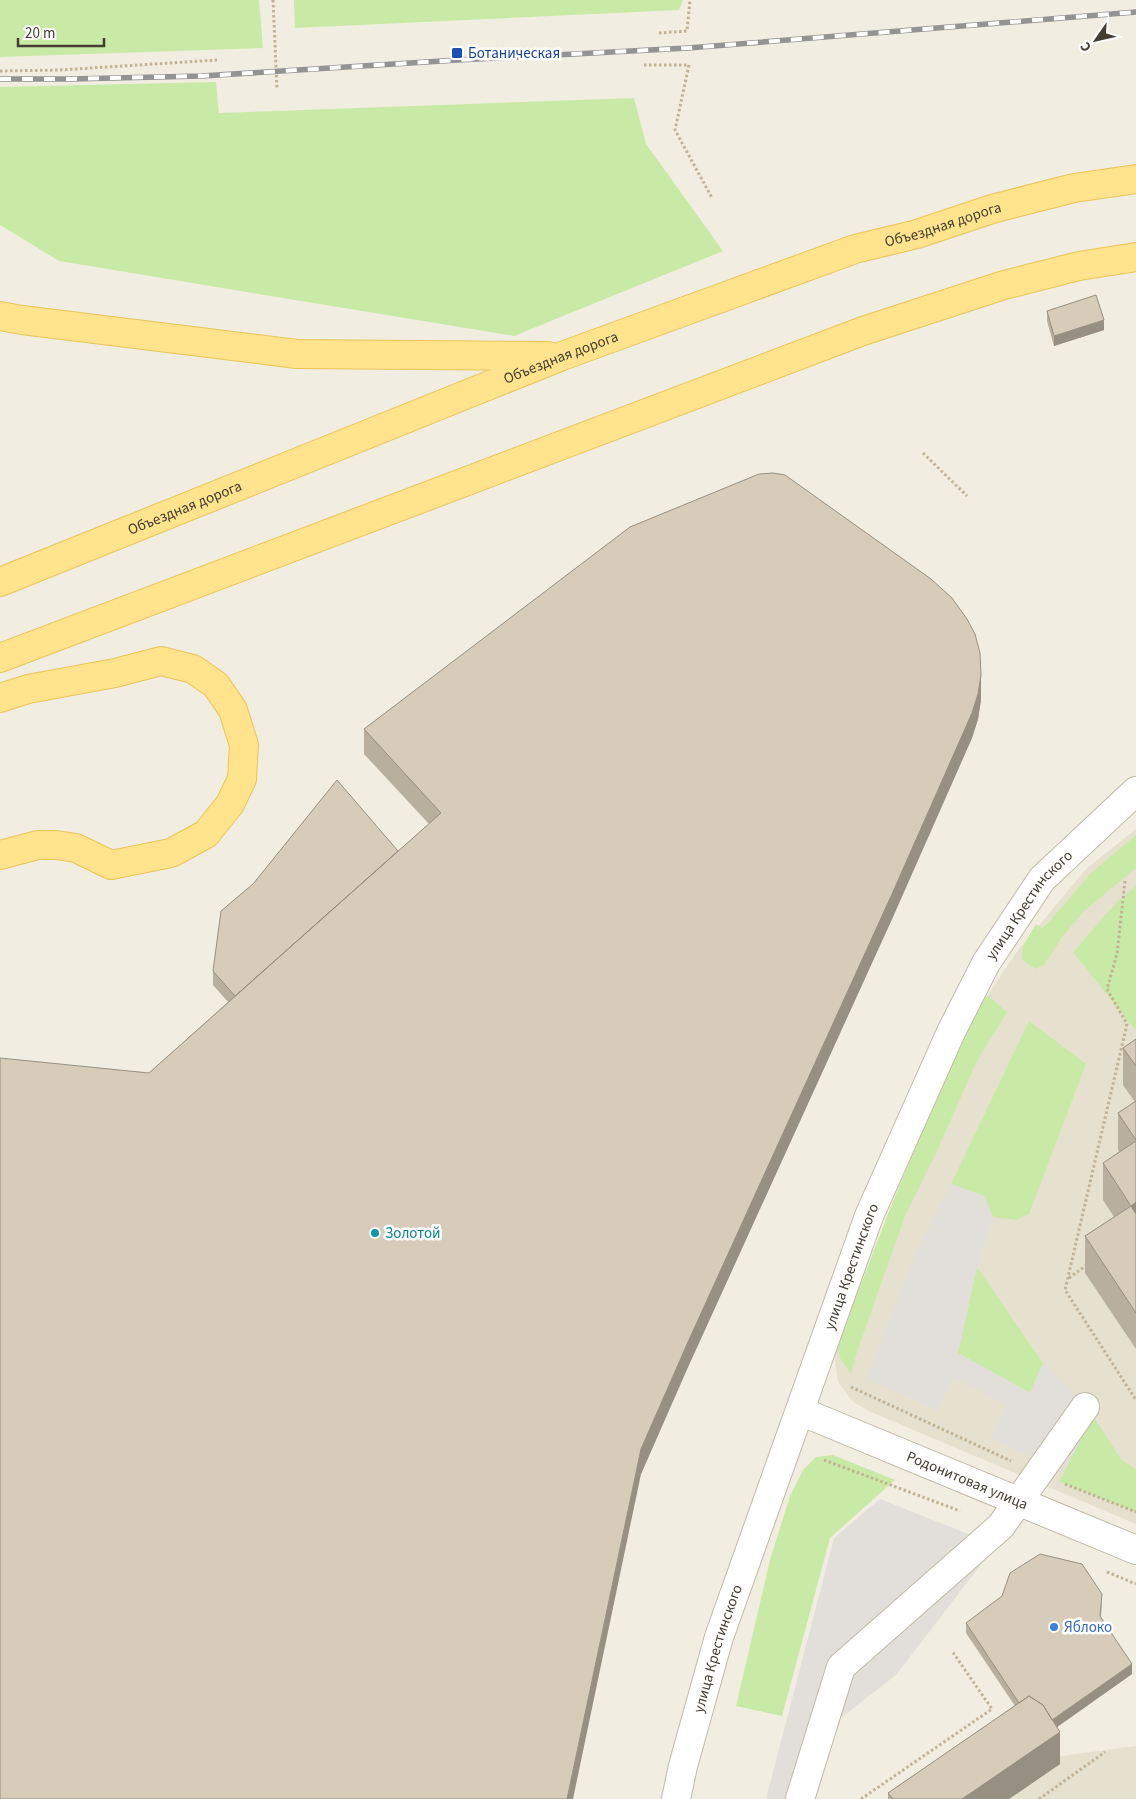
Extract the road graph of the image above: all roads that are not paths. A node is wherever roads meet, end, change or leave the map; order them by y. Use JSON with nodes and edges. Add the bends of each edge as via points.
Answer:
{"nodes":[{"id":1,"x":1136,"y":179,"type":"edge"},
{"id":2,"x":1136,"y":257,"type":"edge"},
{"id":3,"x":0,"y":316,"type":"edge"},
{"id":4,"x":562,"y":356,"type":"junction"},
{"id":5,"x":0,"y":582,"type":"edge"},
{"id":6,"x":0,"y":658,"type":"edge"},
{"id":7,"x":0,"y":698,"type":"edge"},
{"id":8,"x":1136,"y":791,"type":"edge"},
{"id":9,"x":0,"y":855,"type":"edge"},
{"id":10,"x":1085,"y":1408,"type":"dead end"},
{"id":11,"x":800,"y":1411,"type":"junction"},
{"id":12,"x":1018,"y":1502,"type":"junction"},
{"id":13,"x":1136,"y":1550,"type":"edge"},
{"id":14,"x":676,"y":1799,"type":"edge"},
{"id":15,"x":800,"y":1799,"type":"edge"}],
"edges":[{"from":1,"to":4,"type":"main road","name":"Объездная дорога","via":[[1074,188],[855,249]]},
{"from":2,"to":6,"type":"main road","via":[[1079,266],[1004,285],[863,331]]},
{"from":3,"to":4,"type":"main road","via":[[297,354]]},
{"from":4,"to":5,"type":"main road","name":"Объездная дорога"},
{"from":7,"to":9,"type":"main road","via":[[161,661],[193,669],[216,685],[233,710],[244,744],[242,779],[230,804],[206,834],[171,853],[112,865],[76,848],[56,845],[38,845]]},
{"from":8,"to":11,"type":"street","name":"улица Крестинского","via":[[1042,879],[986,963],[951,1032],[869,1216]]},
{"from":10,"to":12,"type":"street"},
{"from":11,"to":12,"type":"street","name":"Родонитовая улица"},
{"from":11,"to":14,"type":"street","name":"улица Крестинского","via":[[719,1638]]},
{"from":12,"to":13,"type":"street","name":"Родонитовая улица"},
{"from":12,"to":15,"type":"street","via":[[1001,1526],[841,1667]]}]}
